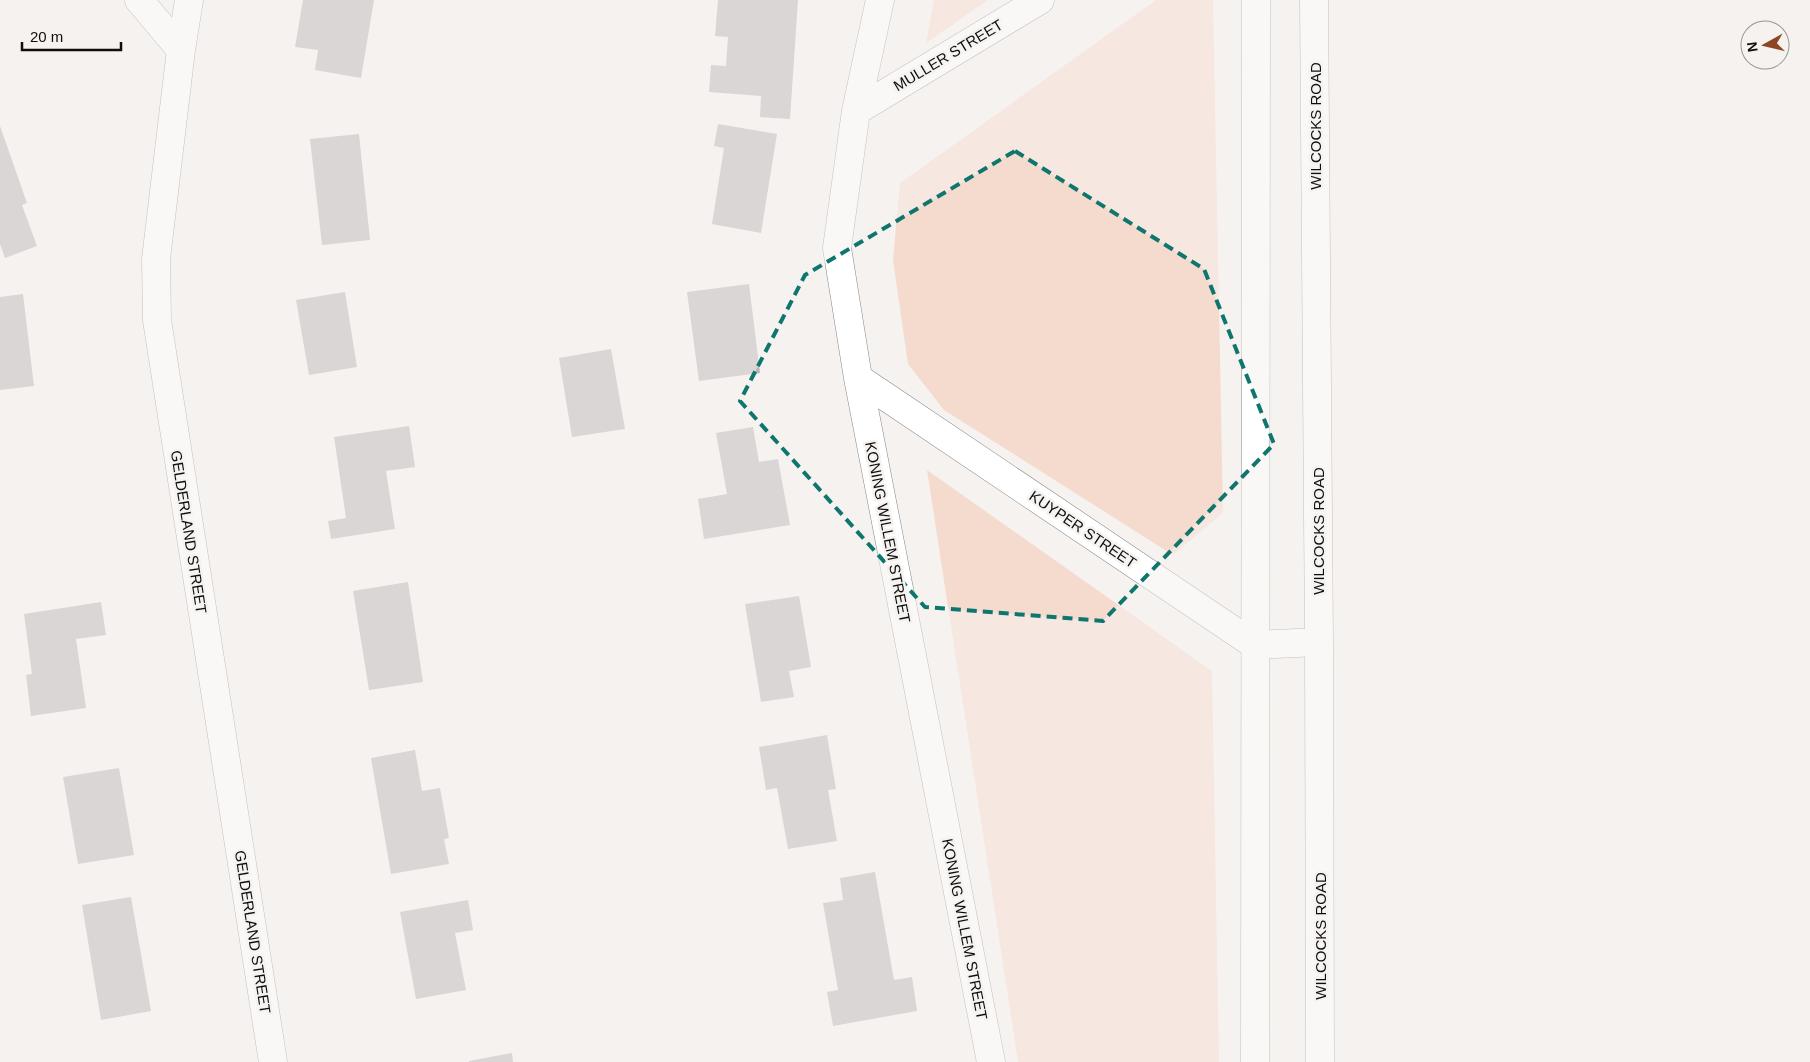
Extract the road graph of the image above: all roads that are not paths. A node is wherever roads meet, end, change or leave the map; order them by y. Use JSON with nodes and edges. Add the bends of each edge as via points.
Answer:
{"nodes":[{"id":1,"x":140,"y":0,"type":"edge"},
{"id":2,"x":189,"y":0,"type":"edge"},
{"id":3,"x":880,"y":0,"type":"edge"},
{"id":4,"x":1040,"y":0,"type":"edge"},
{"id":5,"x":1256,"y":0,"type":"edge"},
{"id":6,"x":1314,"y":0,"type":"edge"},
{"id":7,"x":181,"y":50,"type":"junction"},
{"id":8,"x":856,"y":111,"type":"junction"},
{"id":9,"x":858,"y":378,"type":"junction"},
{"id":10,"x":1319,"y":642,"type":"junction"},
{"id":11,"x":1255,"y":645,"type":"junction"},
{"id":12,"x":273,"y":1062,"type":"edge"},
{"id":13,"x":991,"y":1062,"type":"edge"},
{"id":14,"x":1255,"y":1062,"type":"edge"},
{"id":15,"x":1320,"y":1062,"type":"edge"}],
"edges":[{"from":1,"to":7,"type":"street"},
{"from":2,"to":7,"type":"street","name":"GELDERLAND STREET"},
{"from":3,"to":8,"type":"street","name":"KONING WILLEM STREET"},
{"from":4,"to":8,"type":"street","name":"MULLER STREET"},
{"from":5,"to":11,"type":"street"},
{"from":6,"to":10,"type":"street","name":"WILCOCKS ROAD"},
{"from":7,"to":12,"type":"street","name":"GELDERLAND STREET","via":[[156,259],[157,320]]},
{"from":8,"to":9,"type":"street","name":"KONING WILLEM STREET","via":[[837,248]]},
{"from":9,"to":11,"type":"street","name":"KUYPER STREET"},
{"from":9,"to":13,"type":"street","name":"KONING WILLEM STREET"},
{"from":10,"to":11,"type":"street"},
{"from":10,"to":15,"type":"street","name":"WILCOCKS ROAD"},
{"from":11,"to":14,"type":"street"}]}
